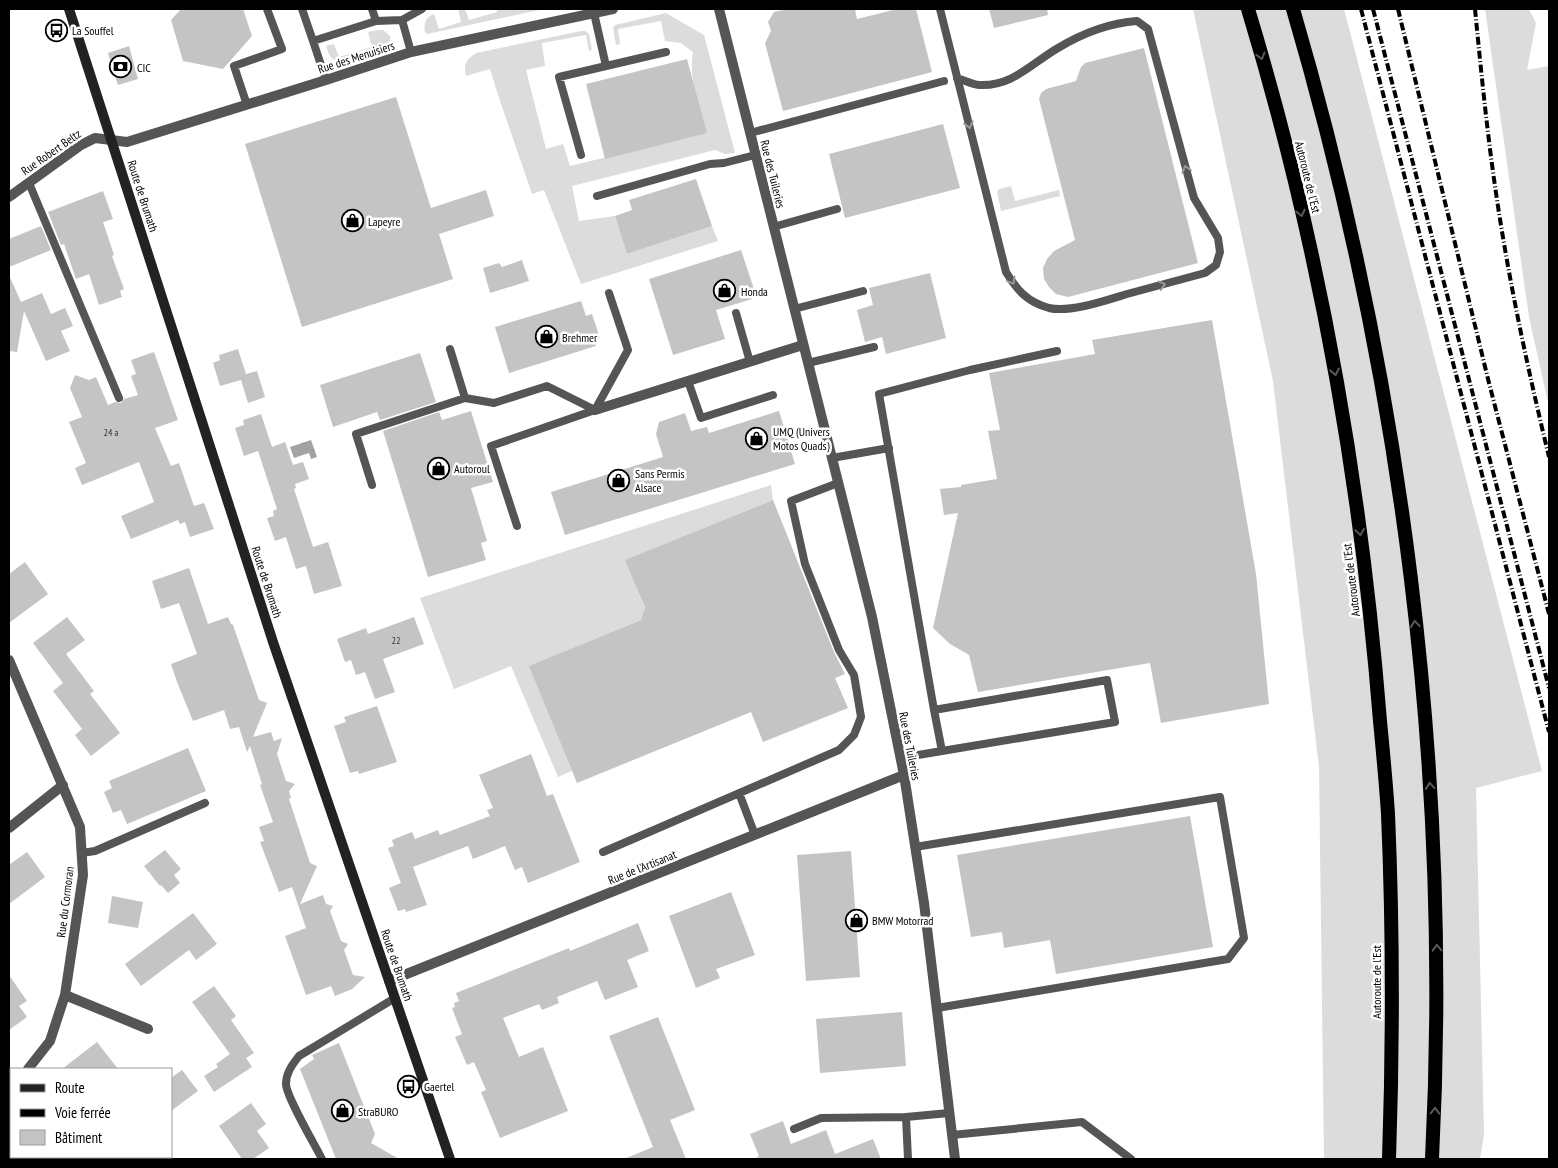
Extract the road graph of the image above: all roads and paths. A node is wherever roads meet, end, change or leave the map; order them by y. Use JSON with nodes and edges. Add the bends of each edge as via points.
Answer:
{"nodes":[{"id":1,"x":69,"y":9,"type":"edge"},
{"id":2,"x":267,"y":9,"type":"edge"},
{"id":3,"x":302,"y":9,"type":"edge"},
{"id":4,"x":372,"y":9,"type":"edge"},
{"id":5,"x":422,"y":9,"type":"edge"},
{"id":6,"x":612,"y":9,"type":"edge"},
{"id":7,"x":719,"y":9,"type":"edge"},
{"id":8,"x":940,"y":9,"type":"edge"},
{"id":9,"x":1248,"y":9,"type":"edge"},
{"id":10,"x":1293,"y":9,"type":"edge"},
{"id":11,"x":569,"y":13,"type":"edge"},
{"id":12,"x":594,"y":13,"type":"junction"},
{"id":13,"x":402,"y":20,"type":"junction"},
{"id":14,"x":376,"y":21,"type":"junction"},
{"id":15,"x":313,"y":41,"type":"junction"},
{"id":16,"x":411,"y":52,"type":"junction"},
{"id":17,"x":666,"y":52,"type":"dead end"},
{"id":18,"x":606,"y":66,"type":"junction"},
{"id":19,"x":957,"y":78,"type":"junction"},
{"id":20,"x":326,"y":80,"type":"junction"},
{"id":21,"x":944,"y":81,"type":"dead end"},
{"id":22,"x":247,"y":105,"type":"junction"},
{"id":23,"x":750,"y":133,"type":"junction"},
{"id":24,"x":111,"y":140,"type":"junction"},
{"id":25,"x":755,"y":154,"type":"junction"},
{"id":26,"x":581,"y":155,"type":"dead end"},
{"id":27,"x":29,"y":183,"type":"junction"},
{"id":28,"x":597,"y":196,"type":"dead end"},
{"id":29,"x":9,"y":197,"type":"edge"},
{"id":30,"x":837,"y":209,"type":"dead end"},
{"id":31,"x":774,"y":226,"type":"junction"},
{"id":32,"x":863,"y":291,"type":"dead end"},
{"id":33,"x":608,"y":293,"type":"dead end"},
{"id":34,"x":794,"y":309,"type":"junction"},
{"id":35,"x":736,"y":313,"type":"dead end"},
{"id":36,"x":803,"y":345,"type":"junction"},
{"id":37,"x":874,"y":347,"type":"dead end"},
{"id":38,"x":450,"y":349,"type":"dead end"},
{"id":39,"x":1057,"y":351,"type":"dead end"},
{"id":40,"x":750,"y":362,"type":"junction"},
{"id":41,"x":808,"y":363,"type":"junction"},
{"id":42,"x":688,"y":381,"type":"junction"},
{"id":43,"x":773,"y":395,"type":"dead end"},
{"id":44,"x":119,"y":398,"type":"dead end"},
{"id":45,"x":465,"y":398,"type":"junction"},
{"id":46,"x":595,"y":410,"type":"junction"},
{"id":47,"x":889,"y":448,"type":"junction"},
{"id":48,"x":832,"y":458,"type":"junction"},
{"id":49,"x":838,"y":483,"type":"junction"},
{"id":50,"x":372,"y":485,"type":"dead end"},
{"id":51,"x":517,"y":526,"type":"dead end"},
{"id":52,"x":9,"y":660,"type":"edge"},
{"id":53,"x":934,"y":710,"type":"junction"},
{"id":54,"x":942,"y":751,"type":"junction"},
{"id":55,"x":900,"y":758,"type":"junction"},
{"id":56,"x":904,"y":775,"type":"junction"},
{"id":57,"x":63,"y":785,"type":"junction"},
{"id":58,"x":739,"y":793,"type":"junction"},
{"id":59,"x":205,"y":803,"type":"dead end"},
{"id":60,"x":9,"y":828,"type":"edge"},
{"id":61,"x":756,"y":835,"type":"junction"},
{"id":62,"x":915,"y":847,"type":"junction"},
{"id":63,"x":82,"y":852,"type":"junction"},
{"id":64,"x":602,"y":852,"type":"dead end"},
{"id":65,"x":389,"y":982,"type":"junction"},
{"id":66,"x":65,"y":995,"type":"junction"},
{"id":67,"x":395,"y":998,"type":"junction"},
{"id":68,"x":937,"y":1008,"type":"junction"},
{"id":69,"x":148,"y":1028,"type":"dead end"},
{"id":70,"x":29,"y":1068,"type":"edge"},
{"id":71,"x":950,"y":1112,"type":"junction"},
{"id":72,"x":906,"y":1117,"type":"junction"},
{"id":73,"x":794,"y":1129,"type":"dead end"},
{"id":74,"x":952,"y":1135,"type":"junction"},
{"id":75,"x":322,"y":1159,"type":"edge"},
{"id":76,"x":450,"y":1159,"type":"edge"},
{"id":77,"x":908,"y":1159,"type":"edge"},
{"id":78,"x":955,"y":1159,"type":"edge"},
{"id":79,"x":1131,"y":1159,"type":"edge"},
{"id":80,"x":1389,"y":1159,"type":"edge"},
{"id":81,"x":1432,"y":1159,"type":"edge"}],
"edges":[{"from":1,"to":24,"type":"main road","name":"Route de Brumath"},
{"from":2,"to":22,"type":"lane","via":[[282,49],[234,66]]},
{"from":3,"to":15,"type":"lane"},
{"from":4,"to":14,"type":"lane"},
{"from":5,"to":13,"type":"lane"},
{"from":6,"to":12,"type":"street","name":"Rue des Menuisiers"},
{"from":7,"to":23,"type":"street","name":"Rue des Tuileries"},
{"from":8,"to":19,"type":"lane"},
{"from":9,"to":80,"type":"highway","name":"Autoroute de l’Est","one_way":true,"via":[[1322,303],[1347,434],[1364,562],[1388,813],[1392,956]]},
{"from":81,"to":10,"type":"highway","one_way":true,"via":[[1437,958],[1432,814],[1421,671],[1407,551],[1366,301],[1338,174]]},
{"from":11,"to":12,"type":"street","name":"Rue des Menuisiers"},
{"from":11,"to":16,"type":"street","name":"Rue des Menuisiers"},
{"from":12,"to":18,"type":"lane"},
{"from":13,"to":14,"type":"lane"},
{"from":13,"to":16,"type":"lane"},
{"from":14,"to":15,"type":"lane"},
{"from":15,"to":20,"type":"lane"},
{"from":16,"to":20,"type":"street","name":"Rue des Menuisiers"},
{"from":17,"to":18,"type":"lane"},
{"from":18,"to":26,"type":"lane","via":[[559,77]]},
{"from":19,"to":19,"type":"lane","one_way":true,"via":[[1006,272],[1017,290],[1050,308],[1088,305],[1205,273],[1216,265],[1220,252],[1218,238],[1194,198],[1148,29],[1137,20],[1093,30],[1058,48],[1022,74],[995,84],[978,85]]},
{"from":20,"to":22,"type":"street","name":"Rue des Menuisiers"},
{"from":21,"to":23,"type":"lane"},
{"from":22,"to":24,"type":"street","name":"Rue des Menuisiers","via":[[127,142]]},
{"from":23,"to":25,"type":"street","name":"Rue des Tuileries"},
{"from":24,"to":27,"type":"street","name":"Rue Robert Beltz","via":[[95,138]]},
{"from":24,"to":65,"type":"main road","name":"Route de Brumath","via":[[274,642]]},
{"from":25,"to":28,"type":"lane"},
{"from":25,"to":31,"type":"street","name":"Rue des Tuileries"},
{"from":27,"to":29,"type":"street","name":"Rue Robert Beltz"},
{"from":27,"to":44,"type":"lane"},
{"from":30,"to":31,"type":"lane"},
{"from":31,"to":34,"type":"street","name":"Rue des Tuileries"},
{"from":32,"to":34,"type":"lane"},
{"from":33,"to":46,"type":"lane","via":[[628,350]]},
{"from":34,"to":36,"type":"street","name":"Rue des Tuileries"},
{"from":35,"to":40,"type":"lane"},
{"from":36,"to":40,"type":"street"},
{"from":36,"to":41,"type":"street","name":"Rue des Tuileries"},
{"from":37,"to":41,"type":"lane"},
{"from":38,"to":45,"type":"lane"},
{"from":39,"to":47,"type":"lane","via":[[879,394]]},
{"from":40,"to":42,"type":"street"},
{"from":41,"to":48,"type":"street","name":"Rue des Tuileries"},
{"from":42,"to":43,"type":"lane","via":[[701,418]]},
{"from":42,"to":46,"type":"street"},
{"from":45,"to":46,"type":"lane","via":[[494,403],[547,386]]},
{"from":45,"to":50,"type":"lane","via":[[356,434]]},
{"from":46,"to":51,"type":"lane","via":[[491,446]]},
{"from":47,"to":48,"type":"lane"},
{"from":47,"to":53,"type":"lane"},
{"from":48,"to":49,"type":"street","name":"Rue des Tuileries"},
{"from":49,"to":55,"type":"street","name":"Rue des Tuileries","via":[[872,618]]},
{"from":49,"to":58,"type":"lane","via":[[791,501],[805,564],[839,650],[854,675],[861,717],[854,735],[839,750]]},
{"from":52,"to":57,"type":"street","name":"Rue du Cormoran"},
{"from":53,"to":54,"type":"lane"},
{"from":53,"to":54,"type":"lane","via":[[1107,680],[1115,722]]},
{"from":54,"to":55,"type":"lane"},
{"from":55,"to":56,"type":"street","name":"Rue des Tuileries"},
{"from":56,"to":61,"type":"street","name":"Rue de l'Artisanat"},
{"from":56,"to":62,"type":"street","name":"Rue des Tuileries"},
{"from":57,"to":60,"type":"street"},
{"from":57,"to":63,"type":"street","name":"Rue du Cormoran","via":[[80,827]]},
{"from":58,"to":61,"type":"lane"},
{"from":58,"to":64,"type":"lane"},
{"from":59,"to":63,"type":"lane","via":[[95,851]]},
{"from":61,"to":65,"type":"street","name":"Rue de l'Artisanat"},
{"from":62,"to":68,"type":"street","name":"Rue des Tuileries"},
{"from":62,"to":68,"type":"lane","via":[[1220,797],[1244,938],[1228,959]]},
{"from":63,"to":66,"type":"street","name":"Rue du Cormoran","via":[[83,876]]},
{"from":65,"to":67,"type":"main road","name":"Route de Brumath"},
{"from":66,"to":69,"type":"street"},
{"from":66,"to":70,"type":"street","name":"Rue du Cormoran","via":[[50,1041]]},
{"from":67,"to":75,"type":"lane","via":[[299,1056],[289,1070],[286,1085]]},
{"from":67,"to":76,"type":"main road","name":"Route de Brumath"},
{"from":68,"to":71,"type":"street","name":"Rue des Tuileries"},
{"from":71,"to":72,"type":"lane"},
{"from":71,"to":74,"type":"street","name":"Rue des Tuileries"},
{"from":72,"to":73,"type":"lane","via":[[821,1118]]},
{"from":72,"to":77,"type":"lane"},
{"from":74,"to":78,"type":"street","name":"Rue des Tuileries"},
{"from":74,"to":79,"type":"lane","via":[[1082,1122]]}]}
